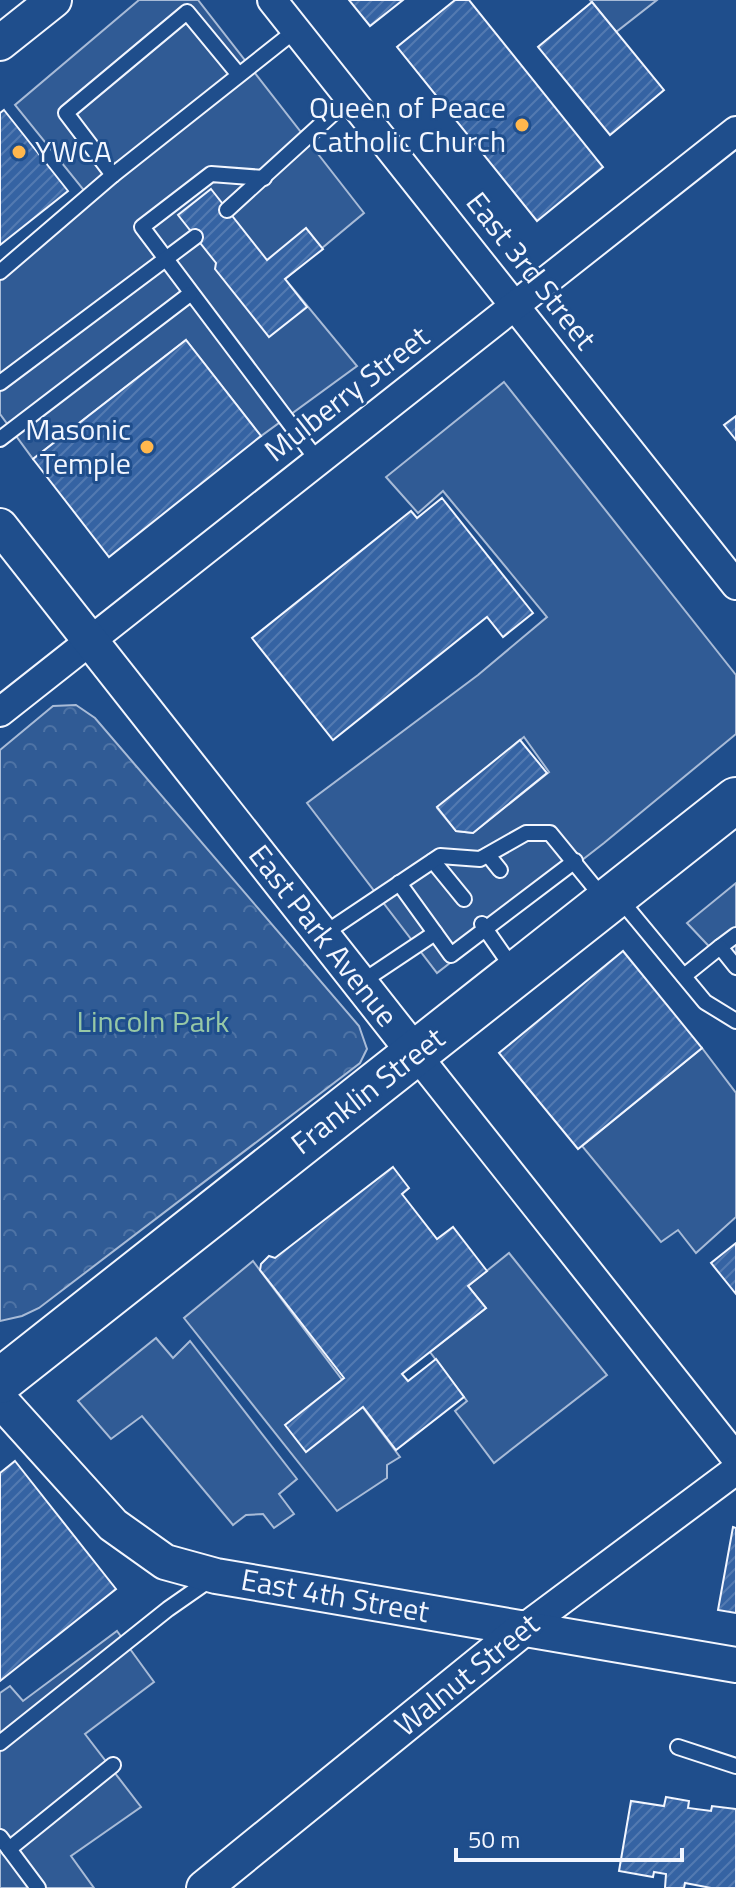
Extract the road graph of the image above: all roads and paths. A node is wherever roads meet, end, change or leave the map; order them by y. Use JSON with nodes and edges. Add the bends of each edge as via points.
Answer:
{"nodes":[{"id":1,"x":54,"y":0,"type":"edge"},
{"id":2,"x":272,"y":0,"type":"edge"},
{"id":3,"x":296,"y":30,"type":"junction"},
{"id":4,"x":0,"y":43,"type":"edge"},
{"id":5,"x":239,"y":75,"type":"junction"},
{"id":6,"x":350,"y":98,"type":"junction"},
{"id":7,"x":736,"y":131,"type":"edge"},
{"id":8,"x":113,"y":175,"type":"junction"},
{"id":9,"x":264,"y":178,"type":"junction"},
{"id":10,"x":227,"y":210,"type":"dead end"},
{"id":11,"x":195,"y":237,"type":"dead end"},
{"id":12,"x":165,"y":258,"type":"junction"},
{"id":13,"x":0,"y":272,"type":"edge"},
{"id":14,"x":190,"y":294,"type":"junction"},
{"id":15,"x":515,"y":305,"type":"junction"},
{"id":16,"x":0,"y":383,"type":"edge"},
{"id":17,"x":0,"y":439,"type":"edge"},
{"id":18,"x":318,"y":461,"type":"junction"},
{"id":19,"x":0,"y":526,"type":"edge"},
{"id":20,"x":736,"y":585,"type":"edge"},
{"id":21,"x":90,"y":640,"type":"junction"},
{"id":22,"x":0,"y":712,"type":"edge"},
{"id":23,"x":736,"y":800,"type":"edge"},
{"id":24,"x":488,"y":855,"type":"junction"},
{"id":25,"x":433,"y":861,"type":"junction"},
{"id":26,"x":575,"y":861,"type":"junction"},
{"id":27,"x":500,"y":870,"type":"dead end"},
{"id":28,"x":399,"y":883,"type":"junction"},
{"id":29,"x":464,"y":899,"type":"dead end"},
{"id":30,"x":612,"y":899,"type":"junction"},
{"id":31,"x":484,"y":926,"type":"junction"},
{"id":32,"x":435,"y":933,"type":"junction"},
{"id":33,"x":322,"y":935,"type":"junction"},
{"id":34,"x":736,"y":935,"type":"edge"},
{"id":35,"x":720,"y":947,"type":"junction"},
{"id":36,"x":736,"y":967,"type":"edge"},
{"id":37,"x":516,"y":974,"type":"junction"},
{"id":38,"x":684,"y":976,"type":"junction"},
{"id":39,"x":360,"y":983,"type":"junction"},
{"id":40,"x":736,"y":1021,"type":"edge"},
{"id":41,"x":415,"y":1053,"type":"junction"},
{"id":42,"x":0,"y":1381,"type":"edge"},
{"id":43,"x":0,"y":1400,"type":"edge"},
{"id":44,"x":736,"y":1458,"type":"edge"},
{"id":45,"x":736,"y":1470,"type":"edge"},
{"id":46,"x":216,"y":1576,"type":"junction"},
{"id":47,"x":524,"y":1628,"type":"junction"},
{"id":48,"x":736,"y":1665,"type":"edge"},
{"id":49,"x":0,"y":1743,"type":"edge"},
{"id":50,"x":678,"y":1747,"type":"dead end"},
{"id":51,"x":113,"y":1765,"type":"dead end"},
{"id":52,"x":736,"y":1766,"type":"edge"},
{"id":53,"x":4,"y":1843,"type":"edge"},
{"id":54,"x":38,"y":1888,"type":"edge"},
{"id":55,"x":204,"y":1888,"type":"edge"}],
"edges":[{"from":1,"to":4,"type":"street"},
{"from":2,"to":3,"type":"street","name":"East 3rd Street"},
{"from":3,"to":5,"type":"lane"},
{"from":3,"to":6,"type":"street","name":"East 3rd Street"},
{"from":5,"to":8,"type":"lane"},
{"from":5,"to":8,"type":"lane","via":[[187,12],[66,113]]},
{"from":6,"to":9,"type":"lane"},
{"from":6,"to":15,"type":"street","name":"East 3rd Street"},
{"from":7,"to":15,"type":"street","name":"Mulberry Street"},
{"from":8,"to":13,"type":"lane"},
{"from":9,"to":10,"type":"lane"},
{"from":9,"to":12,"type":"lane","via":[[211,174],[142,227]]},
{"from":11,"to":12,"type":"lane"},
{"from":12,"to":14,"type":"lane"},
{"from":12,"to":16,"type":"lane"},
{"from":14,"to":17,"type":"lane"},
{"from":14,"to":18,"type":"lane"},
{"from":15,"to":18,"type":"street","name":"Mulberry Street"},
{"from":15,"to":20,"type":"street","name":"East 3rd Street"},
{"from":18,"to":21,"type":"street","name":"Mulberry Street"},
{"from":19,"to":21,"type":"street","name":"East Park Avenue"},
{"from":21,"to":22,"type":"street","name":"Mulberry Street"},
{"from":21,"to":33,"type":"street","name":"East Park Avenue"},
{"from":23,"to":30,"type":"main road","name":"Franklin Street"},
{"from":24,"to":25,"type":"lane","via":[[440,856]]},
{"from":24,"to":26,"type":"lane","via":[[526,833],[550,833]]},
{"from":24,"to":27,"type":"lane"},
{"from":25,"to":28,"type":"lane"},
{"from":25,"to":29,"type":"lane"},
{"from":26,"to":30,"type":"lane"},
{"from":26,"to":31,"type":"lane"},
{"from":28,"to":32,"type":"lane"},
{"from":28,"to":33,"type":"lane"},
{"from":30,"to":37,"type":"main road","name":"Franklin Street"},
{"from":30,"to":38,"type":"lane"},
{"from":31,"to":32,"type":"lane","via":[[451,955]]},
{"from":31,"to":37,"type":"lane"},
{"from":32,"to":39,"type":"lane"},
{"from":33,"to":39,"type":"street","name":"East Park Avenue"},
{"from":34,"to":35,"type":"lane"},
{"from":35,"to":36,"type":"lane"},
{"from":35,"to":38,"type":"lane"},
{"from":37,"to":41,"type":"main road","name":"Franklin Street"},
{"from":38,"to":40,"type":"lane","via":[[705,1002]]},
{"from":39,"to":41,"type":"street","name":"East Park Avenue"},
{"from":41,"to":42,"type":"main road","name":"Franklin Street"},
{"from":41,"to":44,"type":"street","name":"East Park Avenue"},
{"from":43,"to":46,"type":"street","name":"East 4th Street","via":[[123,1534],[165,1562]]},
{"from":45,"to":47,"type":"street","name":"Walnut Street"},
{"from":46,"to":47,"type":"street","name":"East 4th Street"},
{"from":46,"to":49,"type":"lane"},
{"from":47,"to":48,"type":"street","name":"East 4th Street"},
{"from":47,"to":55,"type":"street","name":"Walnut Street"},
{"from":50,"to":52,"type":"lane"},
{"from":51,"to":53,"type":"lane"},
{"from":53,"to":54,"type":"lane"}]}
